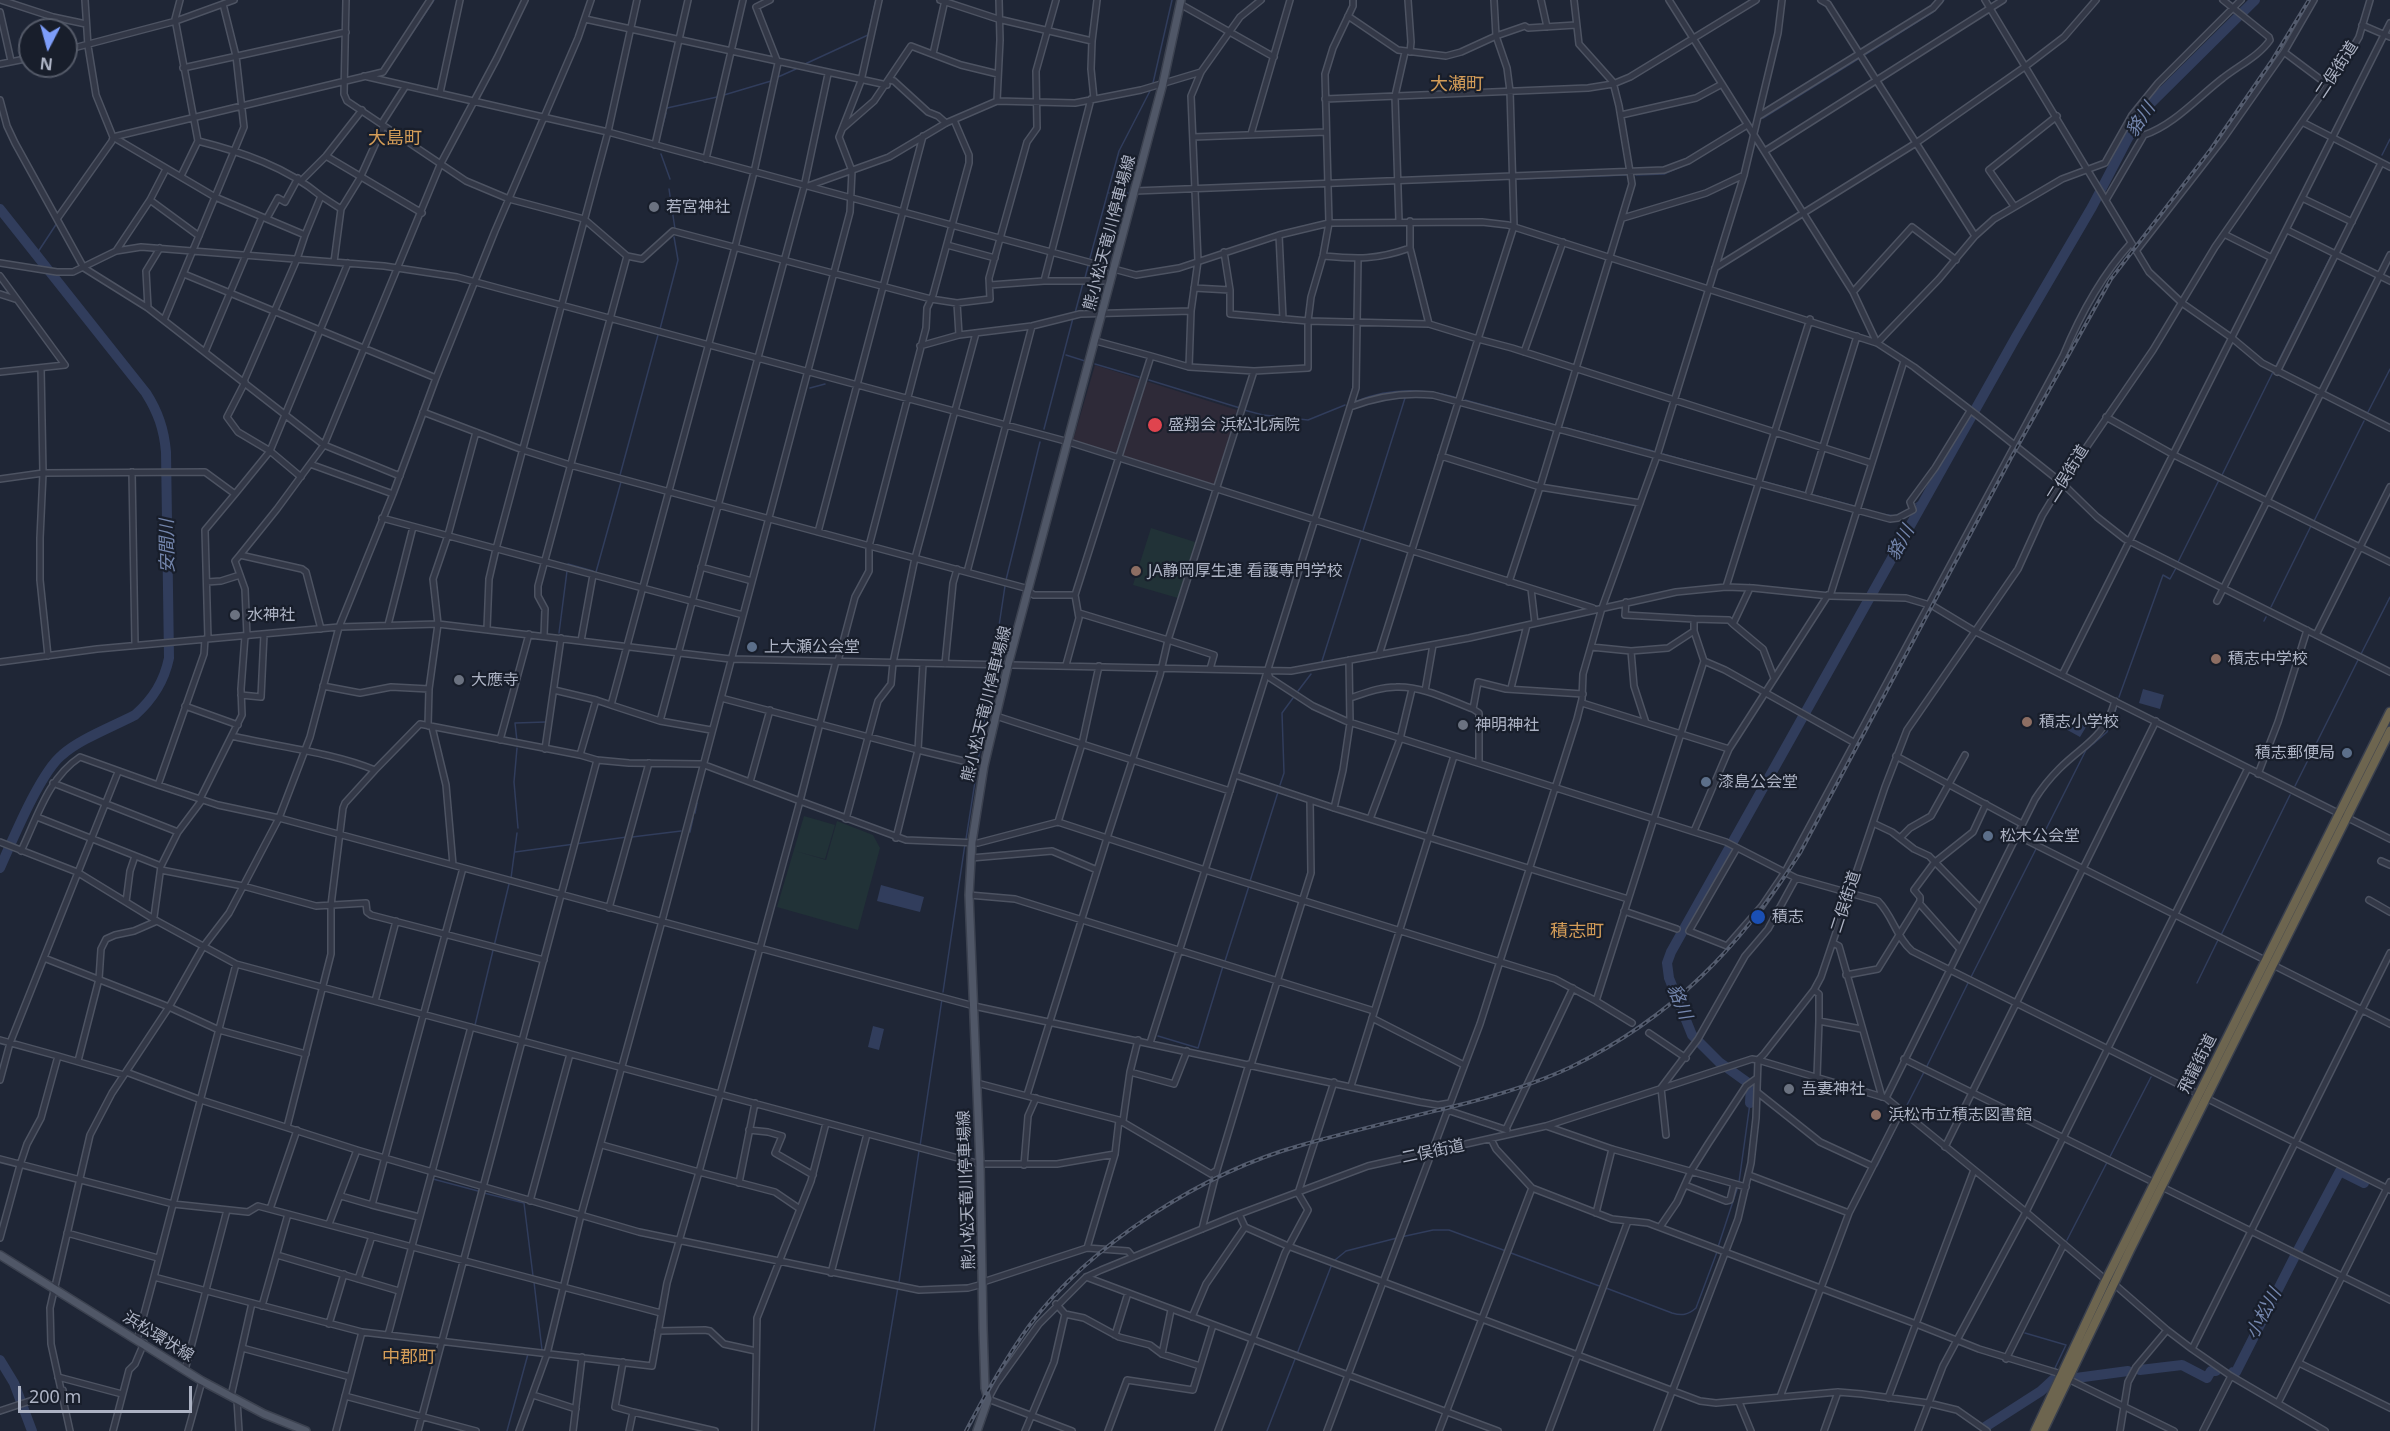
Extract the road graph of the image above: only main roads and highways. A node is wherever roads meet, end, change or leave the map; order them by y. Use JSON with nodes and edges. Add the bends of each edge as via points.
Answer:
{"nodes":[{"id":1,"x":1180,"y":2,"type":"edge"},
{"id":2,"x":2390,"y":712,"type":"edge"},
{"id":3,"x":2390,"y":732,"type":"edge"},
{"id":4,"x":2343,"y":816,"type":"junction"},
{"id":5,"x":0,"y":1255,"type":"edge"},
{"id":6,"x":2064,"y":1376,"type":"junction"},
{"id":7,"x":306,"y":1431,"type":"edge"},
{"id":8,"x":977,"y":1431,"type":"edge"},
{"id":9,"x":2035,"y":1431,"type":"edge"},
{"id":10,"x":2043,"y":1431,"type":"edge"}],
"edges":[{"from":1,"to":8,"type":"main road","name":"熊小松天竜川停車場線","via":[[1135,191],[1008,665],[968,841],[988,1399]]},
{"from":2,"to":4,"type":"highway","name":"飛龍街道"},
{"from":3,"to":4,"type":"highway","name":"飛龍街道"},
{"from":4,"to":6,"type":"highway","name":"飛龍街道"},
{"from":5,"to":7,"type":"main road","name":"浜松環状線","via":[[202,1381]]},
{"from":6,"to":9,"type":"highway","name":"飛龍街道"},
{"from":6,"to":10,"type":"highway","name":"飛龍街道"}]}
